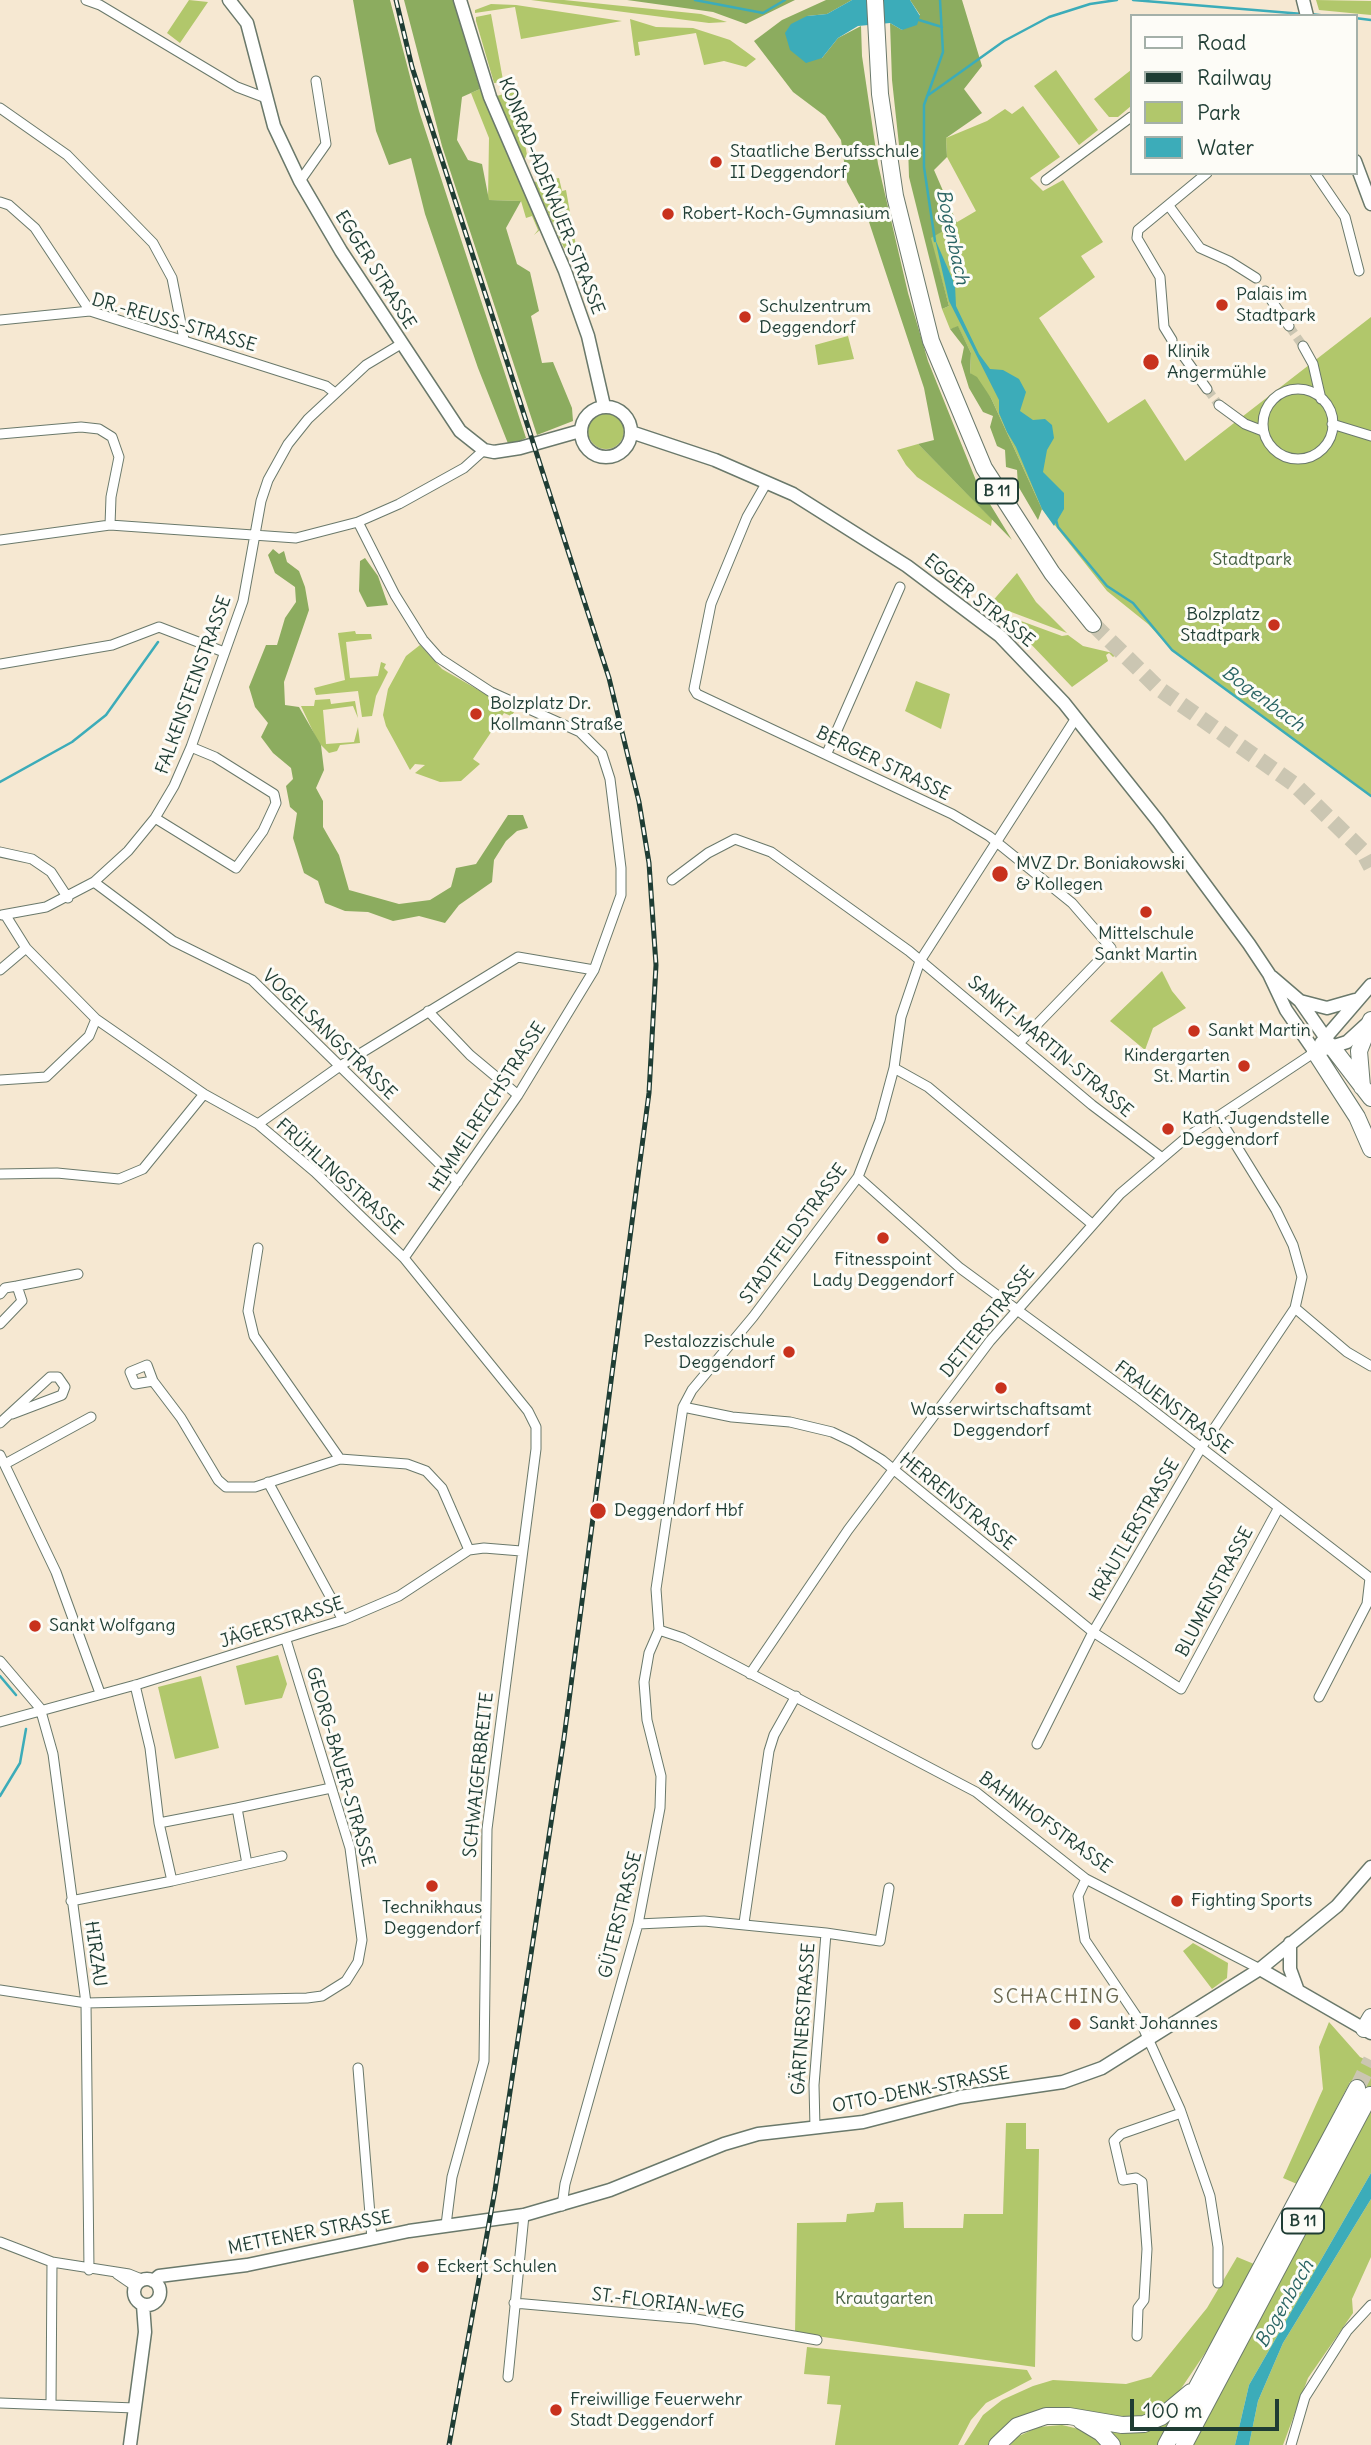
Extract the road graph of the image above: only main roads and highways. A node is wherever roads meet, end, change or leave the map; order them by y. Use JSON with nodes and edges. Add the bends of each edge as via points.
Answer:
{"nodes":[{"id":1,"x":875,"y":0,"type":"edge"},
{"id":2,"x":1093,"y":624,"type":"tunnel mouth"},
{"id":3,"x":1371,"y":1020,"type":"edge"},
{"id":4,"x":1329,"y":1042,"type":"road end"},
{"id":5,"x":1315,"y":1052,"type":"road end"},
{"id":6,"x":1366,"y":1092,"type":"edge"},
{"id":7,"x":1371,"y":1149,"type":"edge"},
{"id":8,"x":1363,"y":2091,"type":"tunnel mouth"},
{"id":9,"x":1230,"y":2343,"type":"junction"},
{"id":10,"x":1199,"y":2387,"type":"junction"},
{"id":11,"x":1069,"y":2416,"type":"junction"},
{"id":12,"x":997,"y":2445,"type":"edge"},
{"id":13,"x":1112,"y":2445,"type":"edge"},
{"id":14,"x":1166,"y":2445,"type":"edge"},
{"id":15,"x":1184,"y":2445,"type":"edge"}],
"edges":[{"from":1,"to":2,"type":"highway","number":"B 11","via":[[880,94],[895,196],[931,341],[984,468],[1052,573]]},
{"from":3,"to":6,"type":"highway","via":[[1359,1051]]},
{"from":4,"to":6,"type":"highway"},
{"from":5,"to":7,"type":"highway","via":[[1357,1117]]},
{"from":8,"to":9,"type":"highway","number":"B 11"},
{"from":9,"to":10,"type":"highway"},
{"from":9,"to":15,"type":"highway"},
{"from":10,"to":11,"type":"highway","via":[[1161,2417],[1144,2424]]},
{"from":10,"to":14,"type":"highway"},
{"from":11,"to":12,"type":"highway","via":[[1026,2421]]},
{"from":11,"to":13,"type":"highway"}]}
